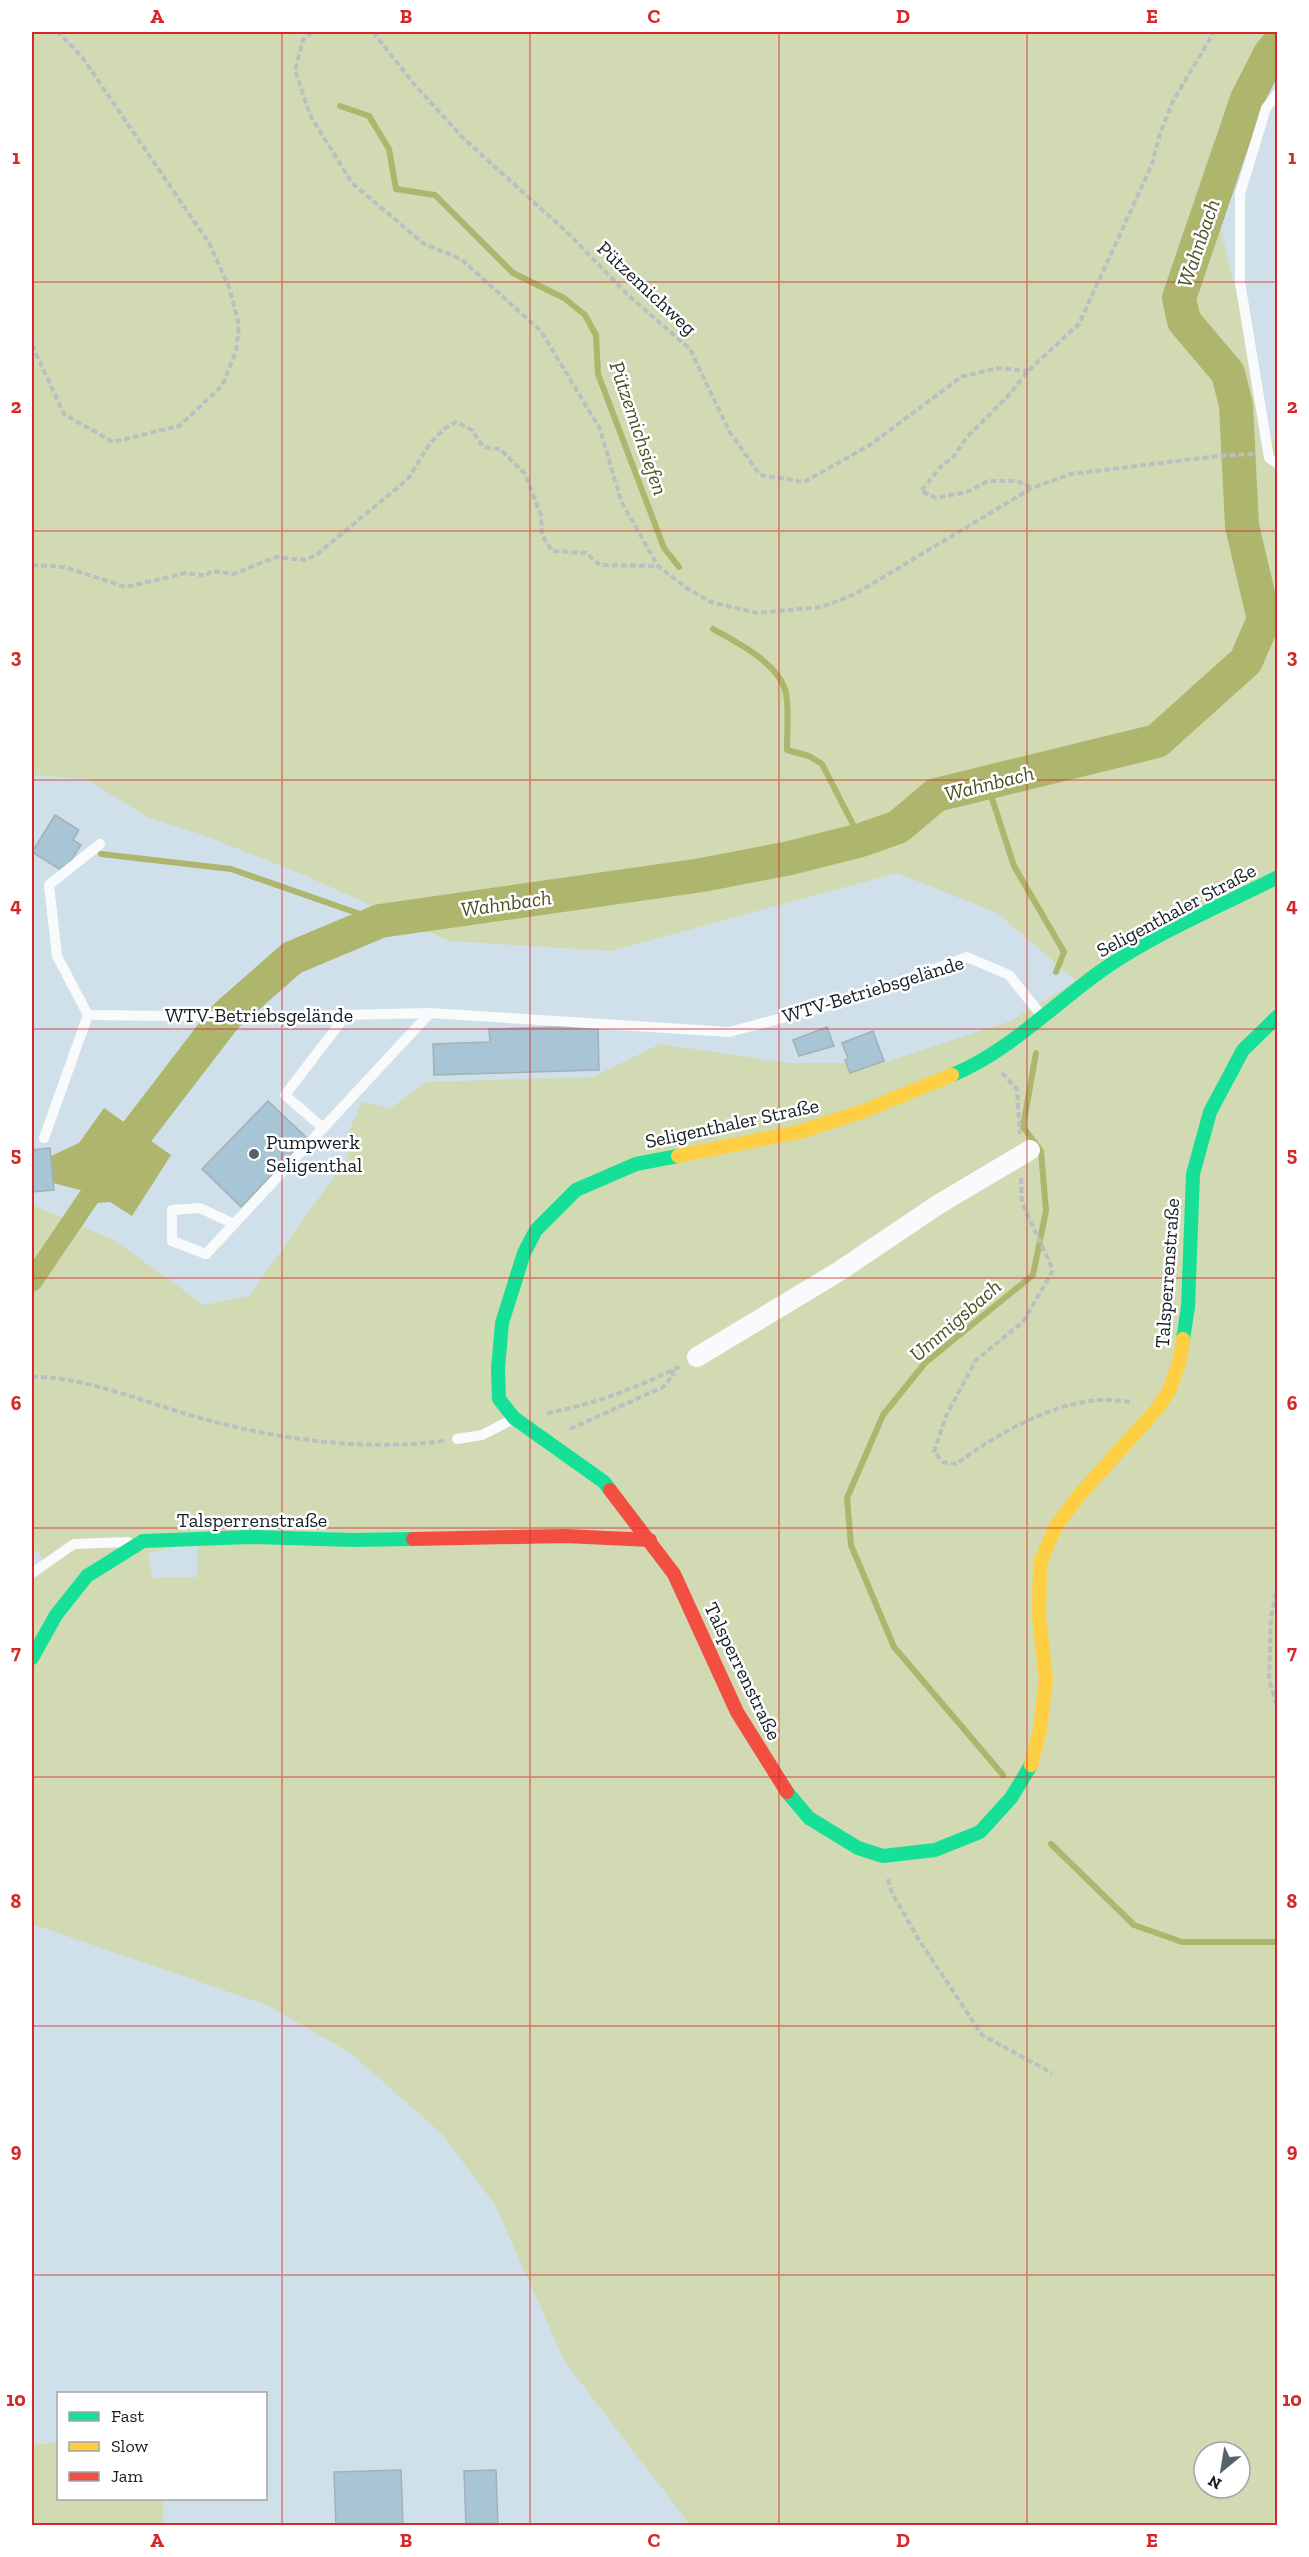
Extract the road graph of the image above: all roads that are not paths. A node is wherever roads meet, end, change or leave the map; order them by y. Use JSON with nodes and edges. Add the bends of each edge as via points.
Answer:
{"nodes":[{"id":1,"x":1278,"y":93,"type":"edge"},
{"id":2,"x":1278,"y":464,"type":"edge"},
{"id":3,"x":100,"y":844,"type":"dead end"},
{"id":4,"x":1278,"y":877,"type":"edge"},
{"id":5,"x":430,"y":1013,"type":"junction"},
{"id":6,"x":347,"y":1014,"type":"junction"},
{"id":7,"x":88,"y":1015,"type":"junction"},
{"id":8,"x":1278,"y":1016,"type":"edge"},
{"id":9,"x":1042,"y":1017,"type":"junction"},
{"id":10,"x":323,"y":1128,"type":"junction"},
{"id":11,"x":44,"y":1138,"type":"dead end"},
{"id":12,"x":1026,"y":1145,"type":"road end"},
{"id":13,"x":234,"y":1224,"type":"junction"},
{"id":14,"x":698,"y":1357,"type":"road end"},
{"id":15,"x":514,"y":1418,"type":"junction"},
{"id":16,"x":457,"y":1439,"type":"road end"},
{"id":17,"x":650,"y":1540,"type":"junction"},
{"id":18,"x":143,"y":1541,"type":"junction"},
{"id":19,"x":32,"y":1572,"type":"edge"},
{"id":20,"x":32,"y":1658,"type":"edge"}],
"edges":[{"from":1,"to":2,"type":"lane","via":[[1266,108],[1240,194],[1240,282],[1269,458]]},
{"from":3,"to":7,"type":"lane","via":[[49,885],[57,956]]},
{"from":4,"to":9,"type":"street","name":"Seligenthaler Straße","via":[[1103,970]]},
{"from":5,"to":6,"type":"lane","name":"WTV-Betriebsgelände"},
{"from":5,"to":9,"type":"lane","name":"WTV-Betriebsgelände","via":[[729,1032],[850,1000],[967,957],[1009,975]]},
{"from":5,"to":10,"type":"lane"},
{"from":6,"to":7,"type":"lane","name":"WTV-Betriebsgelände"},
{"from":6,"to":10,"type":"lane","via":[[285,1095]]},
{"from":7,"to":11,"type":"lane"},
{"from":8,"to":17,"type":"street","name":"Talsperrenstraße","via":[[1243,1050],[1210,1112],[1193,1174],[1188,1307],[1180,1360],[1169,1391],[1056,1526],[1040,1563],[1039,1616],[1047,1679],[1033,1762],[1011,1798],[980,1832],[935,1850],[883,1856],[858,1848],[809,1818],[781,1786],[737,1712],[674,1575]]},
{"from":9,"to":15,"type":"street","name":"Seligenthaler Straße","via":[[979,1064],[864,1110],[799,1132],[636,1164],[576,1190],[536,1230],[514,1279],[502,1323],[500,1399]]},
{"from":10,"to":13,"type":"lane"},
{"from":12,"to":14,"type":"street","via":[[838,1272]]},
{"from":13,"to":13,"type":"lane","via":[[206,1254],[172,1241],[172,1210],[200,1208]]},
{"from":15,"to":16,"type":"lane","via":[[482,1435]]},
{"from":15,"to":17,"type":"street","name":"Seligenthaler Straße","via":[[604,1482]]},
{"from":17,"to":18,"type":"street","name":"Talsperrenstraße","via":[[565,1536]]},
{"from":18,"to":19,"type":"lane","name":"Talsperrenstraße","via":[[74,1545]]},
{"from":18,"to":20,"type":"street","via":[[87,1575],[56,1615]]}]}
